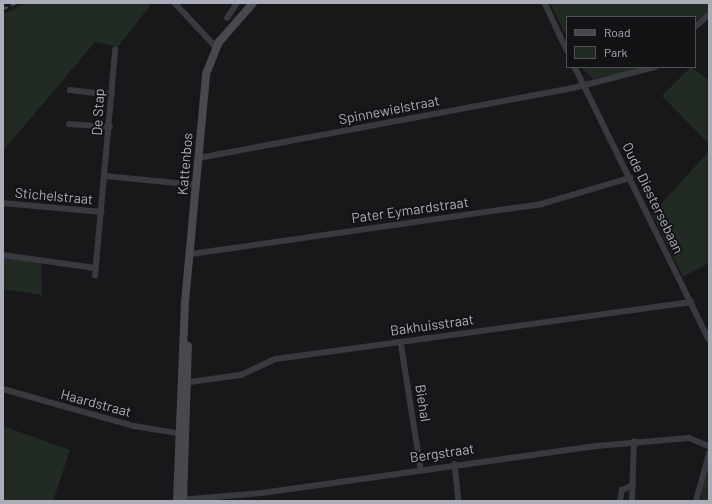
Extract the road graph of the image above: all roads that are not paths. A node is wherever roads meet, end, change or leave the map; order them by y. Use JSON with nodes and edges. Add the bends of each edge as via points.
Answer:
{"nodes":[{"id":1,"x":175,"y":3,"type":"edge"},
{"id":2,"x":237,"y":3,"type":"edge"},
{"id":3,"x":253,"y":3,"type":"edge"},
{"id":4,"x":545,"y":3,"type":"edge"},
{"id":5,"x":709,"y":15,"type":"edge"},
{"id":6,"x":227,"y":18,"type":"dead end"},
{"id":7,"x":696,"y":26,"type":"edge"},
{"id":8,"x":216,"y":47,"type":"junction"},
{"id":9,"x":566,"y":48,"type":"edge"},
{"id":10,"x":115,"y":50,"type":"dead end"},
{"id":11,"x":576,"y":68,"type":"edge"},
{"id":12,"x":650,"y":68,"type":"edge"},
{"id":13,"x":584,"y":85,"type":"junction"},
{"id":14,"x":70,"y":90,"type":"dead end"},
{"id":15,"x":112,"y":94,"type":"junction"},
{"id":16,"x":69,"y":124,"type":"dead end"},
{"id":17,"x":110,"y":127,"type":"junction"},
{"id":18,"x":199,"y":158,"type":"junction"},
{"id":19,"x":105,"y":176,"type":"junction"},
{"id":20,"x":630,"y":178,"type":"junction"},
{"id":21,"x":197,"y":185,"type":"junction"},
{"id":22,"x":3,"y":203,"type":"edge"},
{"id":23,"x":102,"y":212,"type":"junction"},
{"id":24,"x":191,"y":254,"type":"junction"},
{"id":25,"x":3,"y":255,"type":"edge"},
{"id":26,"x":95,"y":268,"type":"junction"},
{"id":27,"x":94,"y":276,"type":"dead end"},
{"id":28,"x":691,"y":302,"type":"junction"},
{"id":29,"x":709,"y":339,"type":"edge"},
{"id":30,"x":401,"y":342,"type":"junction"},
{"id":31,"x":184,"y":383,"type":"junction"},
{"id":32,"x":3,"y":389,"type":"edge"},
{"id":33,"x":181,"y":434,"type":"junction"},
{"id":34,"x":634,"y":442,"type":"junction"},
{"id":35,"x":709,"y":446,"type":"edge"},
{"id":36,"x":709,"y":454,"type":"edge"},
{"id":37,"x":455,"y":464,"type":"junction"},
{"id":38,"x":421,"y":468,"type":"junction"},
{"id":39,"x":633,"y":485,"type":"junction"},
{"id":40,"x":180,"y":500,"type":"edge"},
{"id":41,"x":459,"y":501,"type":"edge"},
{"id":42,"x":620,"y":501,"type":"edge"},
{"id":43,"x":632,"y":501,"type":"edge"},
{"id":44,"x":696,"y":501,"type":"edge"}],
"edges":[{"from":1,"to":8,"type":"street"},
{"from":2,"to":6,"type":"street"},
{"from":3,"to":8,"type":"main road","name":"Kattenbos"},
{"from":4,"to":9,"type":"street"},
{"from":5,"to":7,"type":"street"},
{"from":8,"to":18,"type":"main road","name":"Kattenbos","via":[[206,74]]},
{"from":10,"to":15,"type":"street","name":"De Stap"},
{"from":11,"to":13,"type":"street","name":"Oude Diestersebaan"},
{"from":12,"to":13,"type":"street","name":"Spinnewielstraat"},
{"from":13,"to":18,"type":"street","name":"Spinnewielstraat"},
{"from":13,"to":20,"type":"street","name":"Oude Diestersebaan"},
{"from":14,"to":15,"type":"street"},
{"from":15,"to":17,"type":"street","name":"De Stap"},
{"from":16,"to":17,"type":"street"},
{"from":17,"to":19,"type":"street","name":"De Stap"},
{"from":18,"to":21,"type":"main road","name":"Kattenbos"},
{"from":19,"to":21,"type":"street"},
{"from":19,"to":23,"type":"street","name":"De Stap"},
{"from":20,"to":24,"type":"street","name":"Pater Eymardstraat","via":[[542,204]]},
{"from":20,"to":28,"type":"street","name":"Oude Diestersebaan"},
{"from":21,"to":24,"type":"main road","name":"Kattenbos"},
{"from":22,"to":23,"type":"street","name":"Stichelstraat"},
{"from":23,"to":26,"type":"street","name":"De Stap"},
{"from":24,"to":31,"type":"main road","name":"Kattenbos"},
{"from":25,"to":26,"type":"street"},
{"from":26,"to":27,"type":"street","name":"De Stap"},
{"from":28,"to":29,"type":"street","name":"Oude Diestersebaan"},
{"from":28,"to":30,"type":"street","name":"Bakhuisstraat"},
{"from":30,"to":31,"type":"street","name":"Bakhuisstraat","via":[[276,359],[241,375]]},
{"from":30,"to":38,"type":"street","name":"Biehal"},
{"from":31,"to":33,"type":"main road","name":"Kattenbos"},
{"from":32,"to":33,"type":"street","name":"Haardstraat","via":[[134,426]]},
{"from":33,"to":40,"type":"main road","name":"Kattenbos"},
{"from":34,"to":35,"type":"street","name":"Bergstraat","via":[[690,438]]},
{"from":34,"to":37,"type":"street","name":"Bergstraat"},
{"from":34,"to":39,"type":"street"},
{"from":36,"to":44,"type":"street"},
{"from":37,"to":38,"type":"street","name":"Bergstraat"},
{"from":37,"to":41,"type":"street"},
{"from":38,"to":40,"type":"street","name":"Bergstraat","via":[[262,493]]},
{"from":39,"to":42,"type":"street","via":[[622,490]]},
{"from":39,"to":43,"type":"street"}]}
